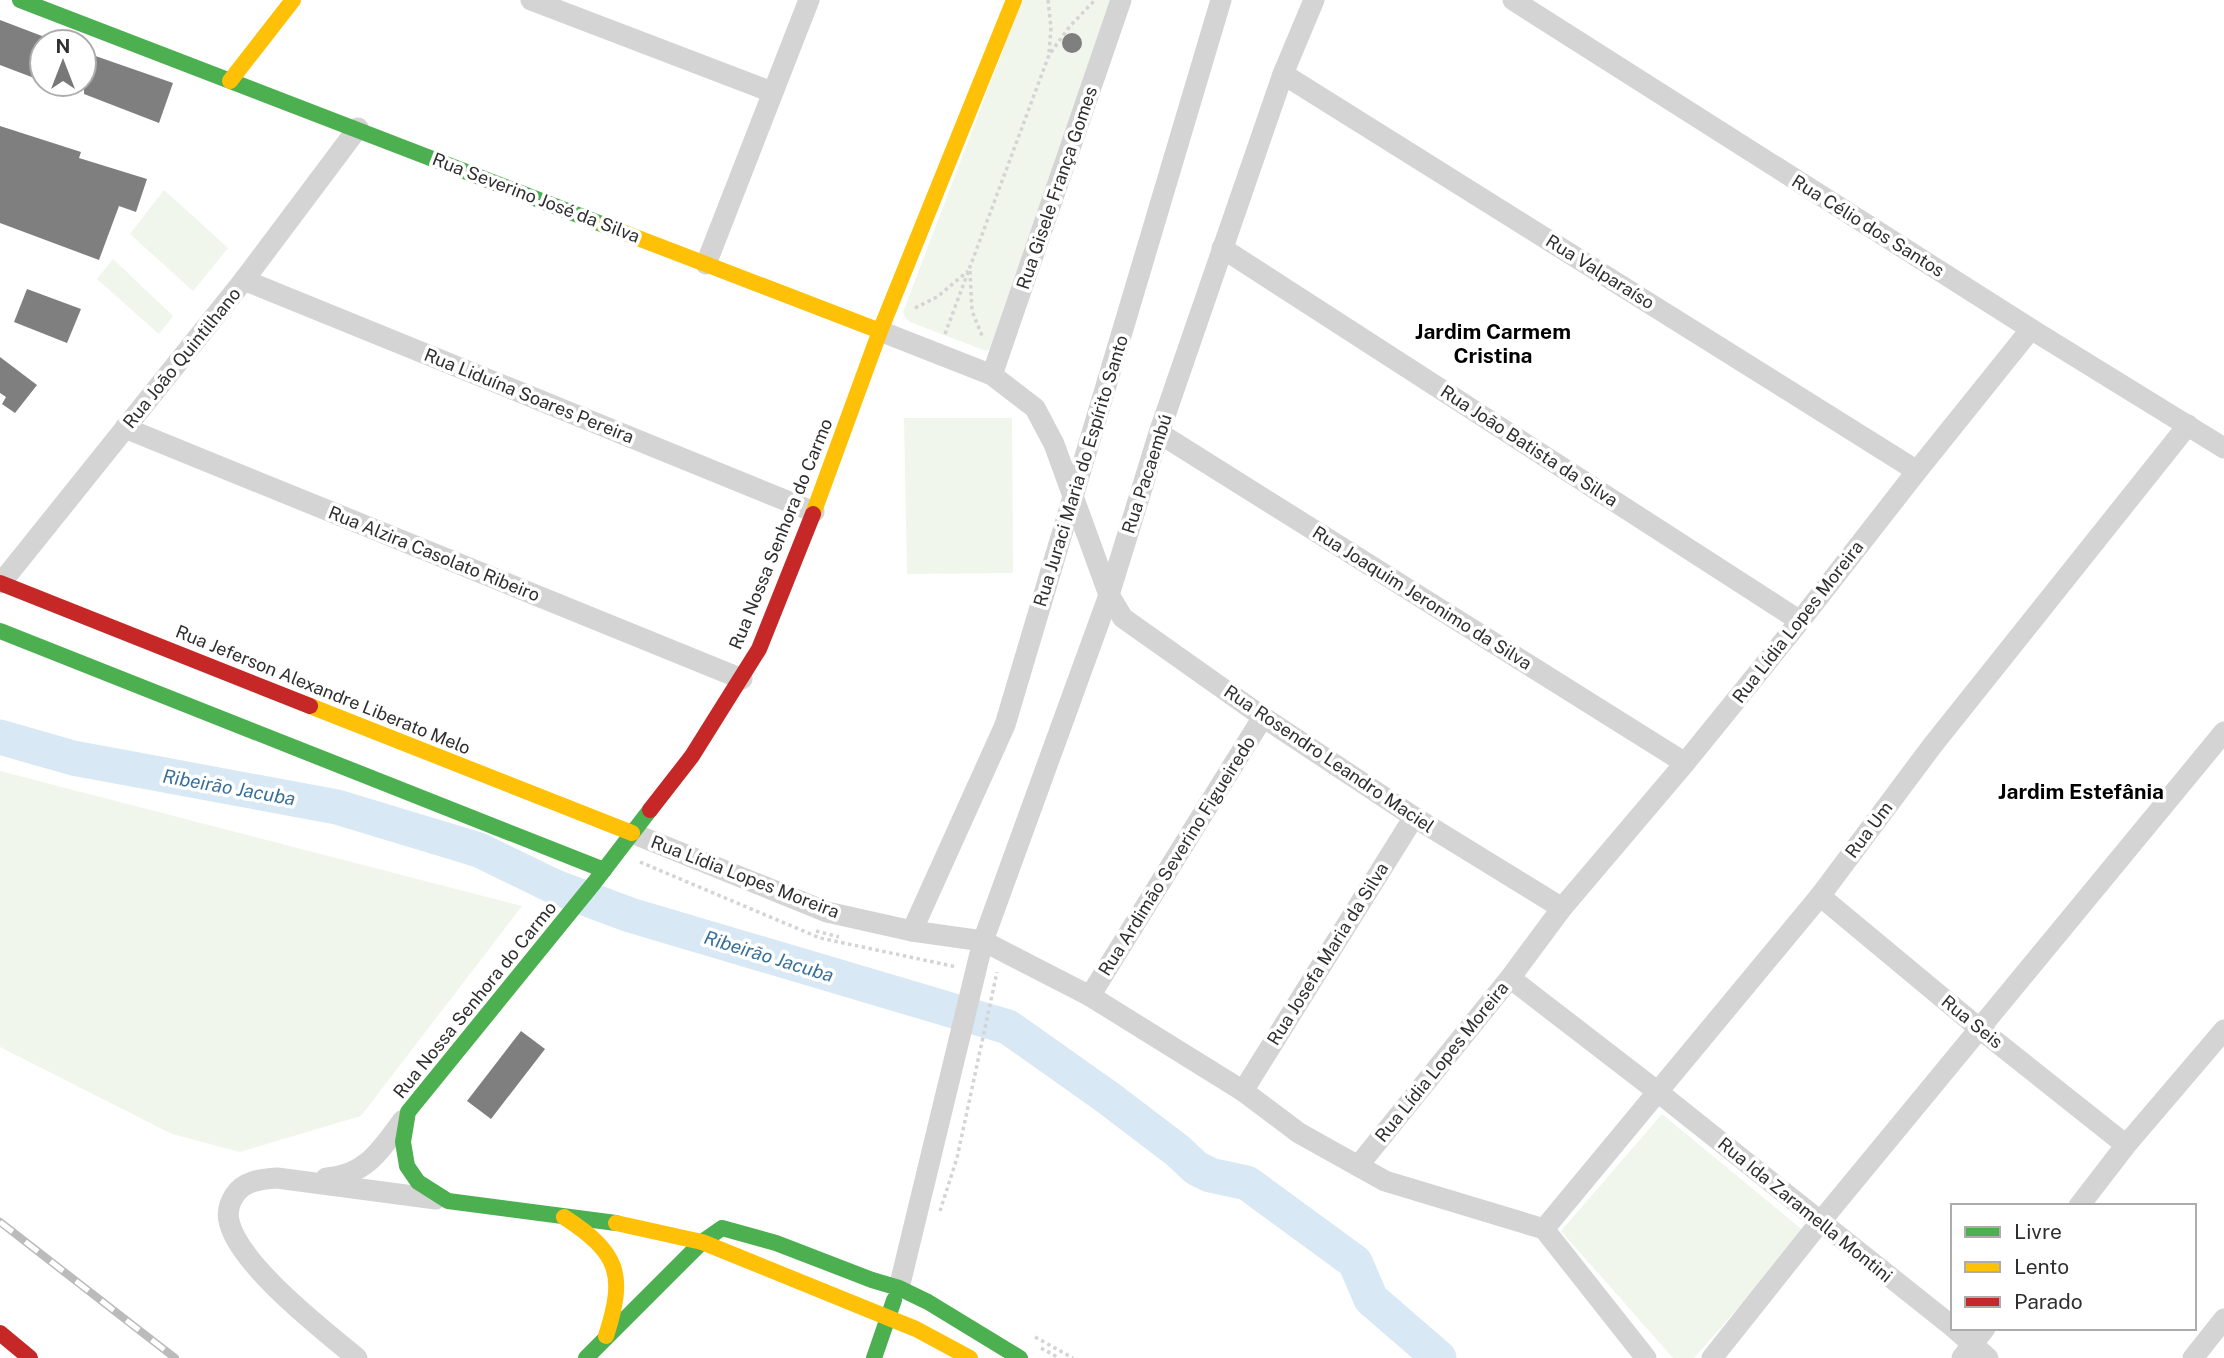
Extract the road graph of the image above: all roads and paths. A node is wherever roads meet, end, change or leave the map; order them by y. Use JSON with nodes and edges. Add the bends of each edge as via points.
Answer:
{"nodes":[{"id":1,"x":20,"y":0,"type":"edge"},
{"id":2,"x":293,"y":0,"type":"edge"},
{"id":3,"x":531,"y":0,"type":"edge"},
{"id":4,"x":808,"y":0,"type":"edge"},
{"id":5,"x":1014,"y":0,"type":"edge"},
{"id":6,"x":1048,"y":0,"type":"edge"},
{"id":7,"x":1095,"y":0,"type":"edge"},
{"id":8,"x":1121,"y":0,"type":"edge"},
{"id":9,"x":1221,"y":0,"type":"edge"},
{"id":10,"x":1513,"y":0,"type":"edge"},
{"id":11,"x":1315,"y":2,"type":"edge"},
{"id":12,"x":1049,"y":55,"type":"junction"},
{"id":13,"x":1283,"y":74,"type":"junction"},
{"id":14,"x":230,"y":80,"type":"junction"},
{"id":15,"x":772,"y":92,"type":"junction"},
{"id":16,"x":358,"y":128,"type":"junction"},
{"id":17,"x":1222,"y":248,"type":"junction"},
{"id":18,"x":706,"y":264,"type":"junction"},
{"id":19,"x":970,"y":269,"type":"junction"},
{"id":20,"x":244,"y":280,"type":"junction"},
{"id":21,"x":910,"y":310,"type":"dead end"},
{"id":22,"x":842,"y":315,"type":"junction"},
{"id":23,"x":2031,"y":329,"type":"junction"},
{"id":24,"x":880,"y":331,"type":"junction"},
{"id":25,"x":945,"y":334,"type":"dead end"},
{"id":26,"x":988,"y":345,"type":"dead end"},
{"id":27,"x":866,"y":370,"type":"junction"},
{"id":28,"x":992,"y":375,"type":"junction"},
{"id":29,"x":2188,"y":425,"type":"junction"},
{"id":30,"x":125,"y":428,"type":"junction"},
{"id":31,"x":1159,"y":433,"type":"junction"},
{"id":32,"x":2224,"y":448,"type":"edge"},
{"id":33,"x":1917,"y":471,"type":"junction"},
{"id":34,"x":1074,"y":498,"type":"junction"},
{"id":35,"x":814,"y":512,"type":"junction"},
{"id":36,"x":0,"y":583,"type":"edge"},
{"id":37,"x":1109,"y":595,"type":"junction"},
{"id":38,"x":1800,"y":621,"type":"junction"},
{"id":39,"x":8,"y":630,"type":"edge"},
{"id":40,"x":742,"y":679,"type":"junction"},
{"id":41,"x":1263,"y":717,"type":"junction"},
{"id":42,"x":2224,"y":732,"type":"edge"},
{"id":43,"x":1685,"y":763,"type":"junction"},
{"id":44,"x":1413,"y":817,"type":"junction"},
{"id":45,"x":632,"y":833,"type":"junction"},
{"id":46,"x":599,"y":877,"type":"junction"},
{"id":47,"x":1820,"y":897,"type":"junction"},
{"id":48,"x":1562,"y":908,"type":"junction"},
{"id":49,"x":767,"y":909,"type":"dead end"},
{"id":50,"x":912,"y":931,"type":"junction"},
{"id":51,"x":983,"y":941,"type":"junction"},
{"id":52,"x":891,"y":946,"type":"dead end"},
{"id":53,"x":1510,"y":978,"type":"junction"},
{"id":54,"x":977,"y":980,"type":"junction"},
{"id":55,"x":1090,"y":996,"type":"junction"},
{"id":56,"x":1980,"y":1029,"type":"junction"},
{"id":57,"x":2224,"y":1030,"type":"edge"},
{"id":58,"x":1243,"y":1091,"type":"junction"},
{"id":59,"x":1658,"y":1092,"type":"junction"},
{"id":60,"x":408,"y":1112,"type":"junction"},
{"id":61,"x":2126,"y":1145,"type":"junction"},
{"id":62,"x":1358,"y":1166,"type":"junction"},
{"id":63,"x":289,"y":1179,"type":"junction"},
{"id":64,"x":448,"y":1201,"type":"junction"},
{"id":65,"x":2081,"y":1204,"type":"edge"},
{"id":66,"x":560,"y":1215,"type":"junction"},
{"id":67,"x":937,"y":1220,"type":"dead end"},
{"id":68,"x":1821,"y":1221,"type":"junction"},
{"id":69,"x":1544,"y":1229,"type":"junction"},
{"id":70,"x":702,"y":1242,"type":"junction"},
{"id":71,"x":899,"y":1287,"type":"junction"},
{"id":72,"x":888,"y":1318,"type":"junction"},
{"id":73,"x":2224,"y":1319,"type":"edge"},
{"id":74,"x":1951,"y":1326,"type":"edge"},
{"id":75,"x":1956,"y":1330,"type":"edge"},
{"id":76,"x":1025,"y":1331,"type":"dead end"},
{"id":77,"x":0,"y":1332,"type":"edge"},
{"id":78,"x":605,"y":1339,"type":"junction"},
{"id":79,"x":1032,"y":1342,"type":"dead end"},
{"id":80,"x":1977,"y":1347,"type":"edge"},
{"id":81,"x":30,"y":1358,"type":"edge"},
{"id":82,"x":357,"y":1358,"type":"edge"},
{"id":83,"x":586,"y":1358,"type":"edge"},
{"id":84,"x":874,"y":1358,"type":"edge"},
{"id":85,"x":970,"y":1358,"type":"edge"},
{"id":86,"x":1020,"y":1358,"type":"edge"},
{"id":87,"x":1059,"y":1358,"type":"edge"},
{"id":88,"x":1073,"y":1358,"type":"edge"},
{"id":89,"x":1646,"y":1358,"type":"edge"},
{"id":90,"x":1712,"y":1358,"type":"edge"},
{"id":91,"x":2193,"y":1358,"type":"edge"}],
"edges":[{"from":1,"to":14,"type":"main road","name":"Rua Severino José da Silva"},
{"from":2,"to":14,"type":"main road"},
{"from":3,"to":15,"type":"street"},
{"from":4,"to":15,"type":"street"},
{"from":5,"to":24,"type":"main road","name":"Rua Nossa Senhora do Carmo"},
{"from":6,"to":12,"type":"path"},
{"from":7,"to":12,"type":"path"},
{"from":8,"to":28,"type":"street","name":"Rua Gisele França Gomes"},
{"from":9,"to":34,"type":"street","name":"Rua Juraci Maria do Espírito Santo"},
{"from":10,"to":23,"type":"street","name":"Rua Célio dos Santos"},
{"from":11,"to":13,"type":"street","name":"Rua Pacaembú"},
{"from":12,"to":19,"type":"path"},
{"from":13,"to":17,"type":"street","name":"Rua Pacaembú"},
{"from":13,"to":33,"type":"street","name":"Rua Valparaíso"},
{"from":14,"to":16,"type":"main road","name":"Rua Severino José da Silva"},
{"from":15,"to":18,"type":"street"},
{"from":16,"to":18,"type":"main road","name":"Rua Severino José da Silva"},
{"from":16,"to":20,"type":"street","name":"Rua João Quintilhano"},
{"from":17,"to":31,"type":"street","name":"Rua Pacaembú"},
{"from":17,"to":38,"type":"street","name":"Rua João Batista da Silva"},
{"from":18,"to":22,"type":"main road","name":"Rua Severino José da Silva"},
{"from":19,"to":21,"type":"path","via":[[937,297]]},
{"from":19,"to":25,"type":"path"},
{"from":19,"to":26,"type":"path","via":[[972,311]]},
{"from":20,"to":30,"type":"street","name":"Rua João Quintilhano"},
{"from":20,"to":35,"type":"street","name":"Rua Liduína Soares Pereira"},
{"from":22,"to":24,"type":"main road","name":"Rua Severino José da Silva"},
{"from":22,"to":27,"type":"main road","via":[[858,340]]},
{"from":23,"to":29,"type":"street","name":"Rua Célio dos Santos"},
{"from":23,"to":33,"type":"street","name":"Rua Lídia Lopes Moreira"},
{"from":24,"to":27,"type":"main road","name":"Rua Nossa Senhora do Carmo"},
{"from":24,"to":28,"type":"street","name":"Rua Severino José da Silva"},
{"from":27,"to":35,"type":"main road","name":"Rua Nossa Senhora do Carmo"},
{"from":28,"to":34,"type":"street","name":"Rua Severino José da Silva","via":[[1035,408]]},
{"from":29,"to":32,"type":"street","name":"Rua Célio dos Santos"},
{"from":29,"to":47,"type":"street","name":"Rua Um","via":[[1932,746]]},
{"from":30,"to":36,"type":"street","name":"Rua João Quintilhano"},
{"from":30,"to":40,"type":"street","name":"Rua Alzira Casolato Ribeiro"},
{"from":31,"to":37,"type":"street","name":"Rua Pacaembú"},
{"from":31,"to":43,"type":"street","name":"Rua Joaquim Jeronimo da Silva"},
{"from":33,"to":38,"type":"street","name":"Rua Lídia Lopes Moreira"},
{"from":34,"to":37,"type":"street","name":"Rua Severino José da Silva"},
{"from":34,"to":50,"type":"street","name":"Rua Juraci Maria do Espírito Santo","via":[[1005,725]]},
{"from":35,"to":40,"type":"main road","name":"Rua Nossa Senhora do Carmo","via":[[759,649]]},
{"from":36,"to":45,"type":"main road","name":"Rua Jeferson Alexandre Liberato Melo","via":[[26,599]]},
{"from":37,"to":41,"type":"street","name":"Rua Rosendro Leandro Maciel","via":[[1123,618]]},
{"from":37,"to":51,"type":"street","name":"Rua Pacaembú"},
{"from":38,"to":43,"type":"street","name":"Rua Lídia Lopes Moreira"},
{"from":39,"to":46,"type":"main road"},
{"from":40,"to":45,"type":"main road","name":"Rua Nossa Senhora do Carmo","via":[[692,756]]},
{"from":41,"to":44,"type":"street","name":"Rua Rosendro Leandro Maciel"},
{"from":41,"to":55,"type":"street","name":"Rua Ardimão Severino Figueiredo"},
{"from":42,"to":56,"type":"street"},
{"from":43,"to":48,"type":"street","name":"Rua Lídia Lopes Moreira"},
{"from":44,"to":48,"type":"street","name":"Rua Rosendro Leandro Maciel"},
{"from":44,"to":58,"type":"street","name":"Rua Josefa Maria da Silva"},
{"from":45,"to":46,"type":"main road","name":"Rua Nossa Senhora do Carmo"},
{"from":45,"to":50,"type":"street","name":"Rua Lídia Lopes Moreira","via":[[827,912]]},
{"from":46,"to":60,"type":"main road","name":"Rua Nossa Senhora do Carmo"},
{"from":47,"to":56,"type":"street","name":"Rua Seis"},
{"from":47,"to":59,"type":"street","name":"Rua Um"},
{"from":48,"to":53,"type":"street","name":"Rua Lídia Lopes Moreira"},
{"from":49,"to":52,"type":"path","via":[[823,934]]},
{"from":50,"to":51,"type":"street","name":"Rua Lídia Lopes Moreira"},
{"from":51,"to":54,"type":"street","name":"Rua Pacaembú"},
{"from":51,"to":55,"type":"street","name":"Rua Lídia Lopes Moreira"},
{"from":53,"to":59,"type":"street","name":"Rua Ida Zaramella Montini"},
{"from":53,"to":62,"type":"street","name":"Rua Lídia Lopes Moreira"},
{"from":54,"to":67,"type":"path","via":[[998,972],[957,1158]]},
{"from":54,"to":71,"type":"street","name":"Rua Pacaembú"},
{"from":55,"to":58,"type":"street","name":"Rua Lídia Lopes Moreira"},
{"from":56,"to":61,"type":"street","name":"Rua Seis"},
{"from":56,"to":68,"type":"street"},
{"from":57,"to":61,"type":"street"},
{"from":58,"to":62,"type":"street","name":"Rua Lídia Lopes Moreira","via":[[1299,1133]]},
{"from":59,"to":68,"type":"street","name":"Rua Ida Zaramella Montini"},
{"from":59,"to":69,"type":"street","name":"Rua Um"},
{"from":60,"to":63,"type":"street","via":[[381,1149],[352,1173]]},
{"from":60,"to":64,"type":"main road","name":"Rua Nossa Senhora do Carmo","via":[[403,1142],[407,1166],[418,1182]]},
{"from":61,"to":65,"type":"street"},
{"from":62,"to":69,"type":"street","via":[[1385,1181]]},
{"from":63,"to":64,"type":"street"},
{"from":63,"to":82,"type":"street","via":[[252,1182],[238,1190],[229,1205],[229,1221],[239,1245],[288,1300]]},
{"from":64,"to":66,"type":"main road"},
{"from":66,"to":70,"type":"main road"},
{"from":66,"to":78,"type":"main road","via":[[590,1233],[612,1258],[617,1290]]},
{"from":68,"to":74,"type":"street","name":"Rua Ida Zaramella Montini"},
{"from":68,"to":90,"type":"street"},
{"from":69,"to":89,"type":"street"},
{"from":70,"to":71,"type":"main road","via":[[722,1228],[734,1230]]},
{"from":70,"to":72,"type":"main road"},
{"from":70,"to":78,"type":"main road"},
{"from":71,"to":72,"type":"main road"},
{"from":71,"to":86,"type":"main road"},
{"from":72,"to":84,"type":"main road"},
{"from":72,"to":85,"type":"main road"},
{"from":73,"to":91,"type":"street"},
{"from":75,"to":80,"type":"street","name":"Rua Ida Zaramella Montini"},
{"from":76,"to":88,"type":"path"},
{"from":77,"to":81,"type":"main road"},
{"from":78,"to":83,"type":"main road"},
{"from":79,"to":87,"type":"path"}]}
